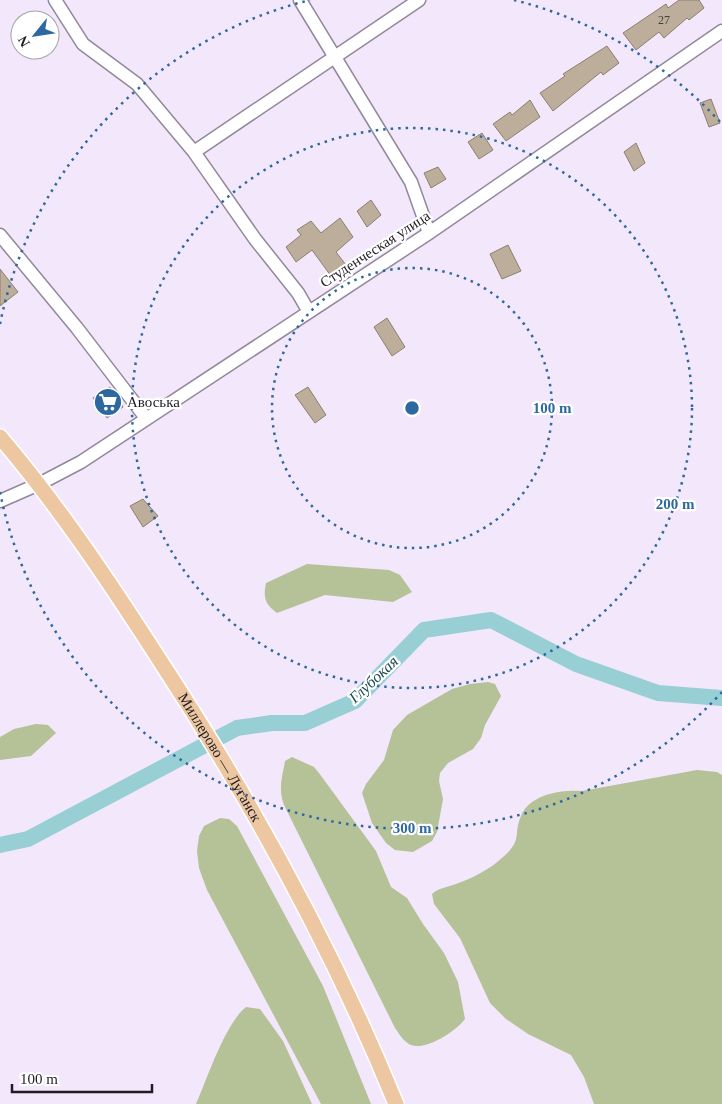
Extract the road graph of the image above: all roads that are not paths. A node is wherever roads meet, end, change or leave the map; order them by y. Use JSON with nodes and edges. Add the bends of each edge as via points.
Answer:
{"nodes":[{"id":1,"x":55,"y":0,"type":"edge"},
{"id":2,"x":300,"y":0,"type":"edge"},
{"id":3,"x":419,"y":0,"type":"edge"},
{"id":4,"x":722,"y":31,"type":"edge"},
{"id":5,"x":335,"y":57,"type":"junction"},
{"id":6,"x":194,"y":152,"type":"junction"},
{"id":7,"x":428,"y":233,"type":"junction"},
{"id":8,"x":0,"y":235,"type":"edge"},
{"id":9,"x":309,"y":312,"type":"junction"},
{"id":10,"x":146,"y":418,"type":"junction"},
{"id":11,"x":0,"y":437,"type":"edge"},
{"id":12,"x":39,"y":484,"type":"junction"},
{"id":13,"x":0,"y":501,"type":"edge"},
{"id":14,"x":396,"y":1104,"type":"edge"}],
"edges":[{"from":1,"to":6,"type":"street","via":[[83,44],[137,84]]},
{"from":2,"to":5,"type":"street"},
{"from":3,"to":5,"type":"street"},
{"from":4,"to":7,"type":"street","name":"Студенческая улица"},
{"from":5,"to":6,"type":"street"},
{"from":5,"to":7,"type":"street","via":[[411,182]]},
{"from":6,"to":9,"type":"street"},
{"from":7,"to":9,"type":"street","name":"Студенческая улица"},
{"from":8,"to":10,"type":"street"},
{"from":9,"to":10,"type":"street","name":"Студенческая улица"},
{"from":10,"to":12,"type":"street","name":"Студенческая улица","via":[[80,462]]},
{"from":11,"to":12,"type":"main road","name":"Миллерово — Луганск"},
{"from":12,"to":13,"type":"street","name":"Студенческая улица"},
{"from":12,"to":14,"type":"main road","name":"Миллерово — Луганск","via":[[95,560],[242,792],[339,973]]}]}
